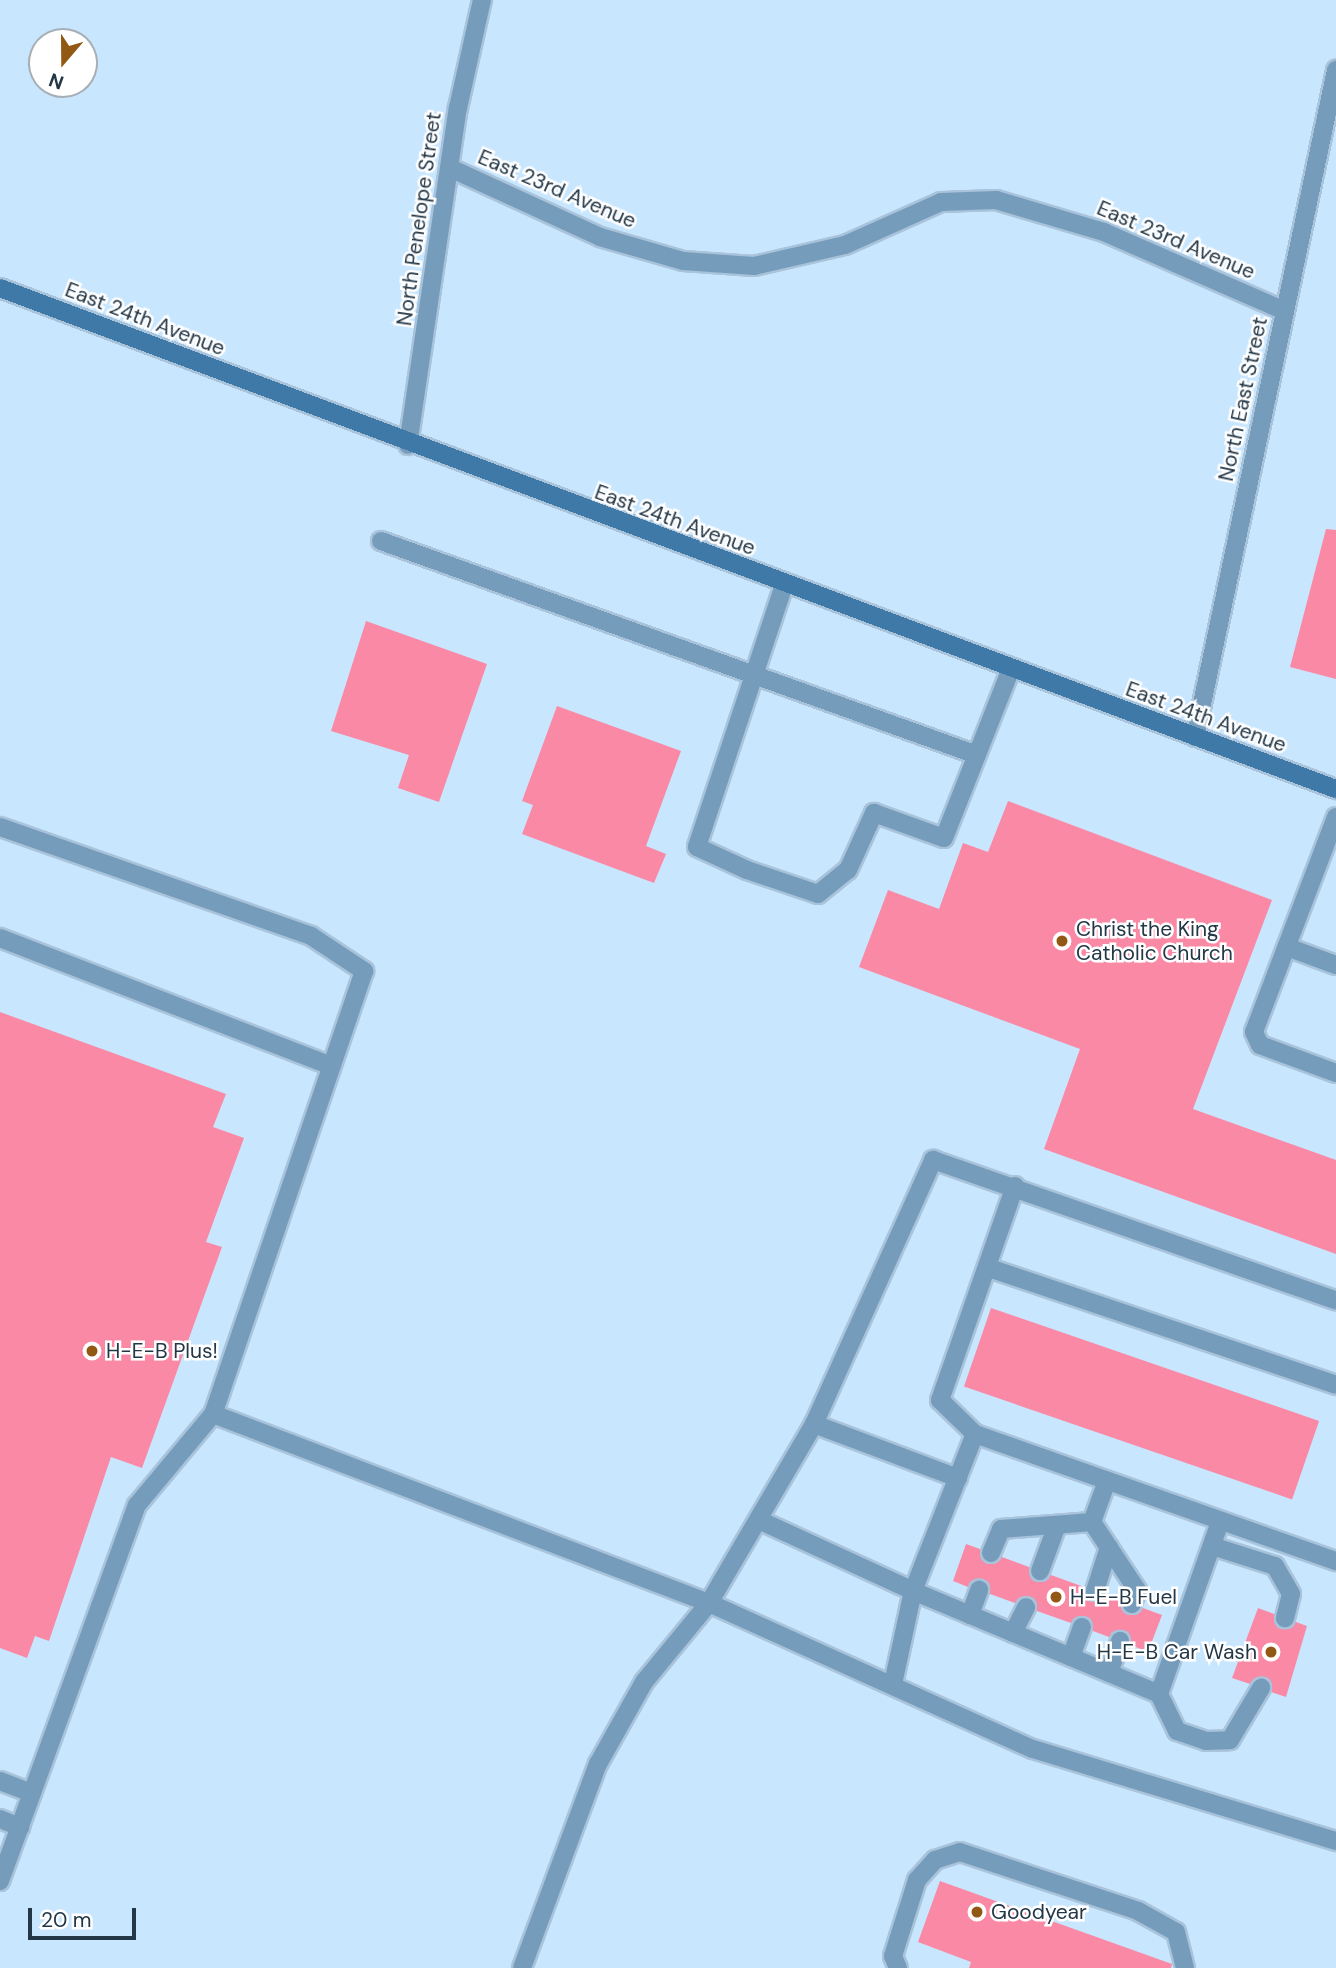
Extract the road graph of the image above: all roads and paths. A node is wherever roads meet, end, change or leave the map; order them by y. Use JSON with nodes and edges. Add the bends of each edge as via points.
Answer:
{"nodes":[{"id":1,"x":482,"y":0,"type":"edge"},
{"id":2,"x":1336,"y":70,"type":"edge"},
{"id":3,"x":450,"y":168,"type":"junction"},
{"id":4,"x":0,"y":288,"type":"edge"},
{"id":5,"x":1285,"y":311,"type":"junction"},
{"id":6,"x":408,"y":445,"type":"junction"},
{"id":7,"x":381,"y":541,"type":"dead end"},
{"id":8,"x":784,"y":585,"type":"junction"},
{"id":9,"x":1011,"y":669,"type":"junction"},
{"id":10,"x":754,"y":673,"type":"junction"},
{"id":11,"x":1195,"y":737,"type":"junction"},
{"id":12,"x":977,"y":755,"type":"junction"},
{"id":13,"x":1336,"y":789,"type":"edge"},
{"id":14,"x":1336,"y":817,"type":"edge"},
{"id":15,"x":0,"y":827,"type":"edge"},
{"id":16,"x":0,"y":938,"type":"edge"},
{"id":17,"x":1287,"y":947,"type":"junction"},
{"id":18,"x":1336,"y":965,"type":"edge"},
{"id":19,"x":331,"y":1066,"type":"junction"},
{"id":20,"x":1336,"y":1073,"type":"edge"},
{"id":21,"x":1015,"y":1186,"type":"junction"},
{"id":22,"x":989,"y":1268,"type":"junction"},
{"id":23,"x":1336,"y":1300,"type":"edge"},
{"id":24,"x":1336,"y":1385,"type":"edge"},
{"id":25,"x":213,"y":1414,"type":"junction"},
{"id":26,"x":814,"y":1424,"type":"junction"},
{"id":27,"x":975,"y":1434,"type":"junction"},
{"id":28,"x":958,"y":1478,"type":"junction"},
{"id":29,"x":1107,"y":1481,"type":"junction"},
{"id":30,"x":761,"y":1521,"type":"junction"},
{"id":31,"x":1092,"y":1522,"type":"junction"},
{"id":32,"x":1220,"y":1522,"type":"junction"},
{"id":33,"x":1057,"y":1525,"type":"junction"},
{"id":34,"x":1212,"y":1546,"type":"junction"},
{"id":35,"x":1109,"y":1547,"type":"junction"},
{"id":36,"x":991,"y":1553,"type":"dead end"},
{"id":37,"x":1336,"y":1561,"type":"edge"},
{"id":38,"x":1040,"y":1571,"type":"dead end"},
{"id":39,"x":978,"y":1590,"type":"dead end"},
{"id":40,"x":913,"y":1591,"type":"junction"},
{"id":41,"x":1095,"y":1591,"type":"dead end"},
{"id":42,"x":709,"y":1603,"type":"junction"},
{"id":43,"x":1132,"y":1604,"type":"dead end"},
{"id":44,"x":1026,"y":1607,"type":"dead end"},
{"id":45,"x":970,"y":1615,"type":"junction"},
{"id":46,"x":1285,"y":1618,"type":"dead end"},
{"id":47,"x":1082,"y":1627,"type":"dead end"},
{"id":48,"x":1013,"y":1633,"type":"junction"},
{"id":49,"x":1120,"y":1641,"type":"dead end"},
{"id":50,"x":1071,"y":1657,"type":"junction"},
{"id":51,"x":1109,"y":1673,"type":"junction"},
{"id":52,"x":893,"y":1684,"type":"junction"},
{"id":53,"x":1261,"y":1688,"type":"dead end"},
{"id":54,"x":1159,"y":1694,"type":"junction"},
{"id":55,"x":0,"y":1780,"type":"edge"},
{"id":56,"x":32,"y":1793,"type":"junction"},
{"id":57,"x":0,"y":1819,"type":"edge"},
{"id":58,"x":20,"y":1826,"type":"junction"},
{"id":59,"x":1336,"y":1841,"type":"edge"},
{"id":60,"x":0,"y":1881,"type":"edge"},
{"id":61,"x":522,"y":1968,"type":"edge"},
{"id":62,"x":898,"y":1968,"type":"edge"},
{"id":63,"x":1185,"y":1968,"type":"edge"}],
"edges":[{"from":1,"to":3,"type":"street","name":"North Penelope Street"},
{"from":2,"to":5,"type":"street","name":"North East Street"},
{"from":3,"to":5,"type":"street","name":"East 23rd Avenue","via":[[600,237],[683,261],[754,266],[845,245],[941,202],[996,200],[1104,232]]},
{"from":3,"to":6,"type":"street","name":"North Penelope Street"},
{"from":4,"to":6,"type":"street","name":"East 24th Avenue"},
{"from":5,"to":11,"type":"street","name":"North East Street"},
{"from":6,"to":8,"type":"street","name":"East 24th Avenue"},
{"from":7,"to":10,"type":"street"},
{"from":8,"to":9,"type":"street","name":"East 24th Avenue"},
{"from":8,"to":10,"type":"street"},
{"from":9,"to":11,"type":"street","name":"East 24th Avenue"},
{"from":9,"to":12,"type":"street"},
{"from":10,"to":12,"type":"street"},
{"from":10,"to":12,"type":"street","via":[[698,847],[747,870],[818,894],[848,870],[874,813],[944,838]]},
{"from":11,"to":13,"type":"street","name":"East 24th Avenue"},
{"from":14,"to":17,"type":"street"},
{"from":15,"to":19,"type":"street","via":[[310,936],[364,971]]},
{"from":16,"to":19,"type":"street"},
{"from":17,"to":18,"type":"street"},
{"from":17,"to":20,"type":"street","via":[[1254,1032],[1260,1045]]},
{"from":19,"to":25,"type":"street"},
{"from":21,"to":22,"type":"street"},
{"from":21,"to":23,"type":"street"},
{"from":21,"to":26,"type":"street","via":[[933,1160]]},
{"from":22,"to":24,"type":"street"},
{"from":22,"to":27,"type":"street","via":[[940,1400]]},
{"from":25,"to":42,"type":"street"},
{"from":25,"to":56,"type":"street","via":[[137,1505]]},
{"from":26,"to":28,"type":"street"},
{"from":26,"to":30,"type":"street"},
{"from":27,"to":28,"type":"street"},
{"from":27,"to":29,"type":"street"},
{"from":28,"to":40,"type":"street"},
{"from":29,"to":31,"type":"street"},
{"from":29,"to":32,"type":"street"},
{"from":30,"to":40,"type":"street"},
{"from":30,"to":42,"type":"street"},
{"from":31,"to":33,"type":"street"},
{"from":31,"to":35,"type":"street"},
{"from":32,"to":34,"type":"street"},
{"from":32,"to":37,"type":"street"},
{"from":33,"to":36,"type":"street","via":[[1001,1529]]},
{"from":33,"to":38,"type":"street"},
{"from":34,"to":46,"type":"street","via":[[1275,1566],[1292,1594]]},
{"from":34,"to":54,"type":"street"},
{"from":35,"to":41,"type":"street"},
{"from":35,"to":43,"type":"street","via":[[1137,1590]]},
{"from":39,"to":45,"type":"street"},
{"from":40,"to":45,"type":"street"},
{"from":40,"to":52,"type":"street"},
{"from":42,"to":52,"type":"street"},
{"from":42,"to":61,"type":"street","via":[[644,1682],[598,1764]]},
{"from":44,"to":48,"type":"street"},
{"from":45,"to":48,"type":"street"},
{"from":47,"to":50,"type":"street"},
{"from":48,"to":50,"type":"street"},
{"from":49,"to":51,"type":"street"},
{"from":50,"to":51,"type":"street"},
{"from":51,"to":54,"type":"street"},
{"from":52,"to":59,"type":"street","via":[[1033,1749]]},
{"from":53,"to":54,"type":"street","via":[[1230,1740],[1206,1741],[1177,1731]]},
{"from":55,"to":56,"type":"street"},
{"from":56,"to":58,"type":"street"},
{"from":57,"to":58,"type":"street"},
{"from":58,"to":60,"type":"street"},
{"from":62,"to":63,"type":"street","via":[[893,1956],[916,1880],[935,1860],[960,1852],[1138,1912],[1176,1931]]}]}
